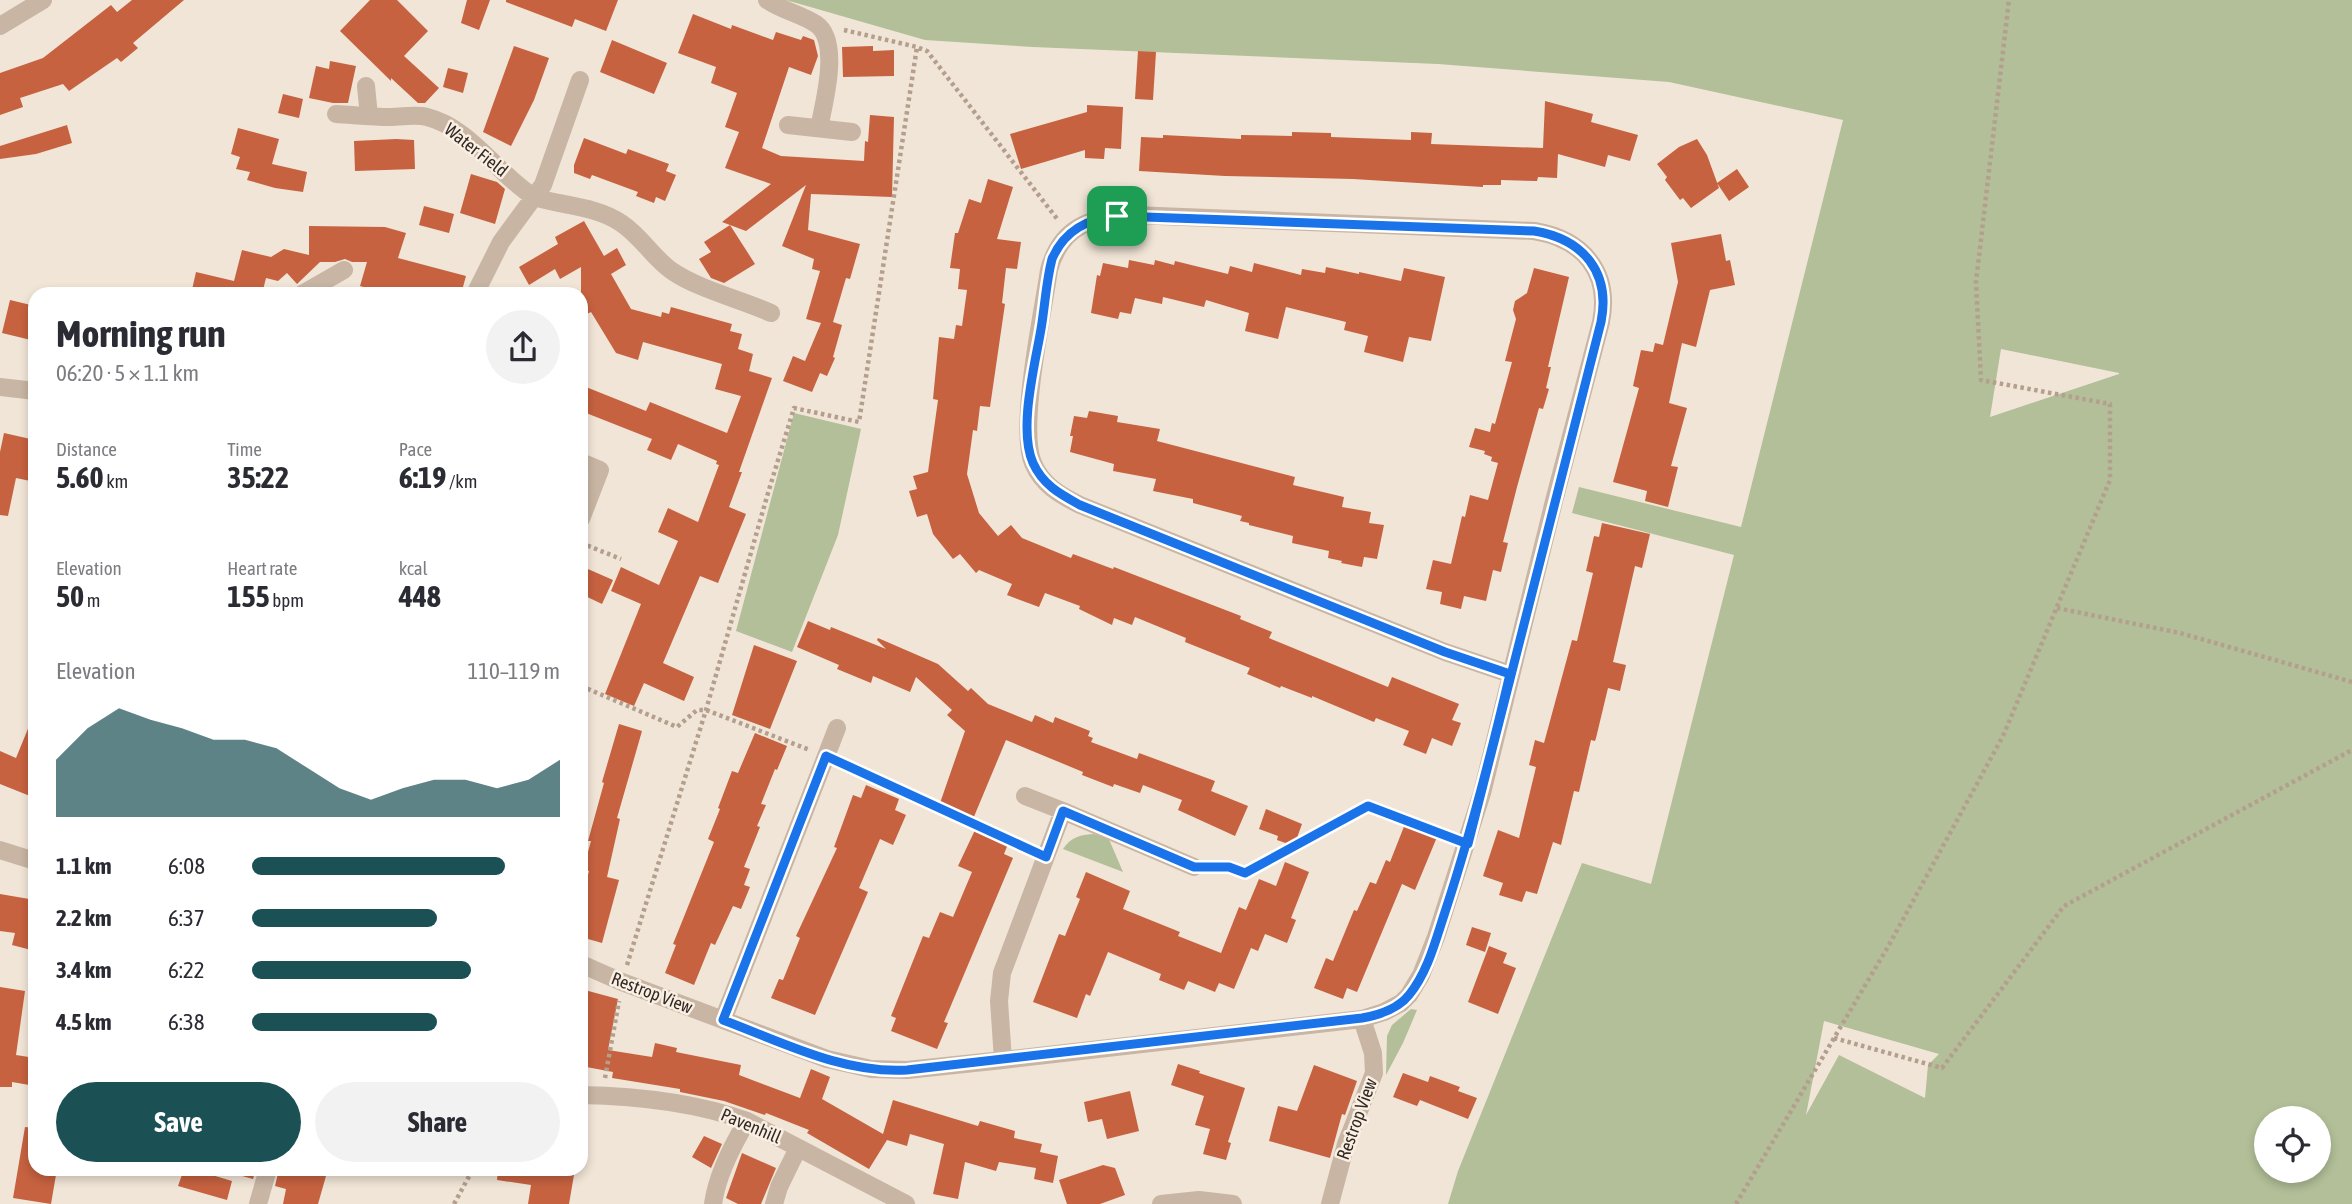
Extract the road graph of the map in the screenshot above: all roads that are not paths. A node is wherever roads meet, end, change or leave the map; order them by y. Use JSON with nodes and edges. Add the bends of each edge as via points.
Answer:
{"nodes":[{"id":1,"x":43,"y":0,"type":"edge"},
{"id":2,"x":767,"y":0,"type":"edge"},
{"id":3,"x":0,"y":26,"type":"edge"},
{"id":4,"x":580,"y":80,"type":"dead end"},
{"id":5,"x":366,"y":86,"type":"dead end"},
{"id":6,"x":336,"y":114,"type":"dead end"},
{"id":7,"x":369,"y":116,"type":"junction"},
{"id":8,"x":788,"y":125,"type":"dead end"},
{"id":9,"x":819,"y":128,"type":"junction"},
{"id":10,"x":852,"y":132,"type":"dead end"},
{"id":11,"x":534,"y":197,"type":"junction"},
{"id":12,"x":344,"y":270,"type":"dead end"},
{"id":13,"x":314,"y":287,"type":"edge"},
{"id":14,"x":478,"y":287,"type":"edge"},
{"id":15,"x":771,"y":313,"type":"dead end"},
{"id":16,"x":0,"y":387,"type":"edge"},
{"id":17,"x":28,"y":390,"type":"edge"},
{"id":18,"x":588,"y":464,"type":"edge"},
{"id":19,"x":588,"y":501,"type":"edge"},
{"id":20,"x":1510,"y":674,"type":"junction"},
{"id":21,"x":837,"y":728,"type":"dead end"},
{"id":22,"x":1025,"y":796,"type":"dead end"},
{"id":23,"x":1063,"y":811,"type":"junction"},
{"id":24,"x":0,"y":850,"type":"edge"},
{"id":25,"x":28,"y":859,"type":"edge"},
{"id":26,"x":1194,"y":867,"type":"road end"},
{"id":27,"x":588,"y":967,"type":"edge"},
{"id":28,"x":1362,"y":1018,"type":"junction"},
{"id":29,"x":723,"y":1020,"type":"junction"},
{"id":30,"x":1003,"y":1060,"type":"junction"},
{"id":31,"x":588,"y":1095,"type":"edge"},
{"id":32,"x":747,"y":1121,"type":"junction"},
{"id":33,"x":799,"y":1148,"type":"junction"},
{"id":34,"x":266,"y":1176,"type":"edge"},
{"id":35,"x":258,"y":1204,"type":"edge"},
{"id":36,"x":713,"y":1204,"type":"edge"},
{"id":37,"x":774,"y":1204,"type":"edge"},
{"id":38,"x":906,"y":1204,"type":"edge"},
{"id":39,"x":1161,"y":1204,"type":"edge"},
{"id":40,"x":1233,"y":1204,"type":"edge"},
{"id":41,"x":1330,"y":1204,"type":"edge"}],
"edges":[{"from":1,"to":3,"type":"street"},
{"from":2,"to":9,"type":"street","via":[[809,19],[825,32],[829,67]]},
{"from":4,"to":11,"type":"street","via":[[543,185]]},
{"from":5,"to":7,"type":"street"},
{"from":6,"to":7,"type":"street","name":"Water Field"},
{"from":7,"to":11,"type":"street","name":"Water Field","via":[[438,121]]},
{"from":8,"to":9,"type":"street"},
{"from":9,"to":10,"type":"street"},
{"from":11,"to":14,"type":"street","via":[[501,242]]},
{"from":11,"to":15,"type":"street","via":[[598,212],[621,223],[676,274],[753,296]]},
{"from":12,"to":13,"type":"street"},
{"from":16,"to":17,"type":"street"},
{"from":18,"to":19,"type":"street","via":[[600,470]]},
{"from":20,"to":20,"type":"street","via":[[1604,310],[1593,264],[1577,247],[1554,234],[1512,229],[1133,215],[1092,220],[1069,234],[1056,250],[1049,270],[1028,428],[1030,453],[1039,474],[1058,494]]},
{"from":20,"to":28,"type":"street","via":[[1468,844],[1432,949],[1414,988],[1401,1003]]},
{"from":21,"to":29,"type":"street"},
{"from":22,"to":23,"type":"street"},
{"from":23,"to":26,"type":"street"},
{"from":23,"to":30,"type":"street","via":[[1002,973]]},
{"from":24,"to":25,"type":"street"},
{"from":27,"to":29,"type":"street","name":"Restrop View"},
{"from":28,"to":30,"type":"street","name":"Restrop View"},
{"from":28,"to":41,"type":"street","name":"Restrop View","via":[[1374,1073],[1346,1144]]},
{"from":29,"to":30,"type":"street","name":"Restrop View","via":[[827,1059],[871,1069]]},
{"from":31,"to":32,"type":"street","name":"Pavenhill","via":[[663,1101]]},
{"from":32,"to":33,"type":"street","name":"Pavenhill"},
{"from":32,"to":36,"type":"street","via":[[724,1166]]},
{"from":33,"to":37,"type":"street"},
{"from":33,"to":38,"type":"street","name":"Pavenhill"},
{"from":34,"to":35,"type":"street"},
{"from":39,"to":40,"type":"street","via":[[1199,1200]]}]}
